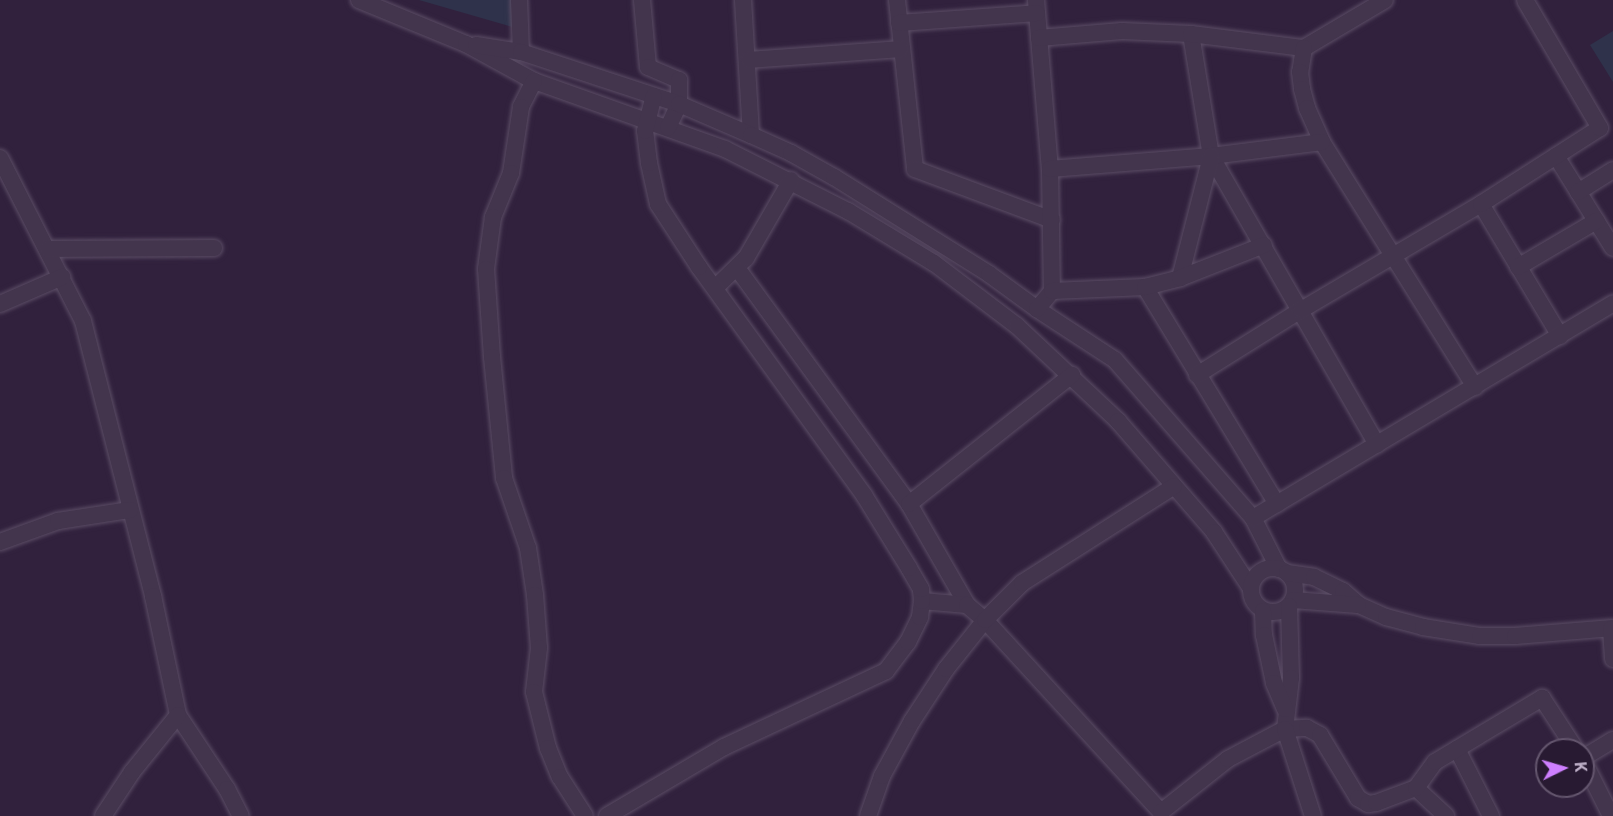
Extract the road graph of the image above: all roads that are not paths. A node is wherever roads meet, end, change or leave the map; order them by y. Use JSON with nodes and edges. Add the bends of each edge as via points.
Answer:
{"nodes":[{"id":1,"x":358,"y":0,"type":"edge"},
{"id":2,"x":519,"y":0,"type":"edge"},
{"id":3,"x":642,"y":0,"type":"edge"},
{"id":4,"x":743,"y":0,"type":"edge"},
{"id":5,"x":897,"y":0,"type":"edge"},
{"id":6,"x":1385,"y":0,"type":"edge"},
{"id":7,"x":1525,"y":0,"type":"edge"},
{"id":8,"x":1036,"y":7,"type":"edge"},
{"id":9,"x":898,"y":23,"type":"junction"},
{"id":10,"x":1191,"y":34,"type":"junction"},
{"id":11,"x":1039,"y":38,"type":"junction"},
{"id":12,"x":466,"y":44,"type":"junction"},
{"id":13,"x":1304,"y":48,"type":"junction"},
{"id":14,"x":901,"y":49,"type":"junction"},
{"id":15,"x":521,"y":52,"type":"junction"},
{"id":16,"x":749,"y":60,"type":"junction"},
{"id":17,"x":534,"y":81,"type":"junction"},
{"id":18,"x":654,"y":96,"type":"junction"},
{"id":19,"x":679,"y":104,"type":"junction"},
{"id":20,"x":646,"y":121,"type":"junction"},
{"id":21,"x":668,"y":128,"type":"junction"},
{"id":22,"x":751,"y":135,"type":"junction"},
{"id":23,"x":1322,"y":142,"type":"junction"},
{"id":24,"x":1211,"y":156,"type":"junction"},
{"id":25,"x":1556,"y":156,"type":"junction"},
{"id":26,"x":0,"y":158,"type":"edge"},
{"id":27,"x":1050,"y":169,"type":"junction"},
{"id":28,"x":1613,"y":170,"type":"edge"},
{"id":29,"x":791,"y":180,"type":"junction"},
{"id":30,"x":1578,"y":192,"type":"junction"},
{"id":31,"x":1481,"y":204,"type":"junction"},
{"id":32,"x":1052,"y":220,"type":"junction"},
{"id":33,"x":1596,"y":221,"type":"junction"},
{"id":34,"x":1264,"y":245,"type":"junction"},
{"id":35,"x":214,"y":248,"type":"dead end"},
{"id":36,"x":1613,"y":248,"type":"edge"},
{"id":37,"x":48,"y":249,"type":"junction"},
{"id":38,"x":1395,"y":256,"type":"junction"},
{"id":39,"x":1518,"y":267,"type":"junction"},
{"id":40,"x":737,"y":268,"type":"junction"},
{"id":41,"x":62,"y":277,"type":"junction"},
{"id":42,"x":1180,"y":278,"type":"junction"},
{"id":43,"x":1145,"y":287,"type":"junction"},
{"id":44,"x":715,"y":288,"type":"junction"},
{"id":45,"x":1052,"y":291,"type":"junction"},
{"id":46,"x":1613,"y":303,"type":"edge"},
{"id":47,"x":0,"y":304,"type":"edge"},
{"id":48,"x":1037,"y":309,"type":"junction"},
{"id":49,"x":1301,"y":310,"type":"junction"},
{"id":50,"x":1560,"y":336,"type":"junction"},
{"id":51,"x":1072,"y":375,"type":"junction"},
{"id":52,"x":1197,"y":375,"type":"junction"},
{"id":53,"x":1474,"y":387,"type":"junction"},
{"id":54,"x":1377,"y":445,"type":"junction"},
{"id":55,"x":1174,"y":486,"type":"junction"},
{"id":56,"x":909,"y":504,"type":"junction"},
{"id":57,"x":1277,"y":504,"type":"junction"},
{"id":58,"x":130,"y":510,"type":"junction"},
{"id":59,"x":1253,"y":518,"type":"junction"},
{"id":60,"x":0,"y":542,"type":"edge"},
{"id":61,"x":1283,"y":571,"type":"junction"},
{"id":62,"x":1250,"y":587,"type":"junction"},
{"id":63,"x":922,"y":601,"type":"junction"},
{"id":64,"x":1291,"y":603,"type":"junction"},
{"id":65,"x":967,"y":605,"type":"junction"},
{"id":66,"x":1359,"y":605,"type":"junction"},
{"id":67,"x":1263,"y":611,"type":"junction"},
{"id":68,"x":985,"y":620,"type":"junction"},
{"id":69,"x":1612,"y":629,"type":"edge"},
{"id":70,"x":1613,"y":659,"type":"edge"},
{"id":71,"x":1285,"y":710,"type":"junction"},
{"id":72,"x":178,"y":715,"type":"junction"},
{"id":73,"x":1285,"y":729,"type":"junction"},
{"id":74,"x":1568,"y":738,"type":"edge"},
{"id":75,"x":1613,"y":740,"type":"edge"},
{"id":76,"x":1457,"y":749,"type":"junction"},
{"id":77,"x":1595,"y":751,"type":"edge"},
{"id":78,"x":1595,"y":783,"type":"edge"},
{"id":79,"x":1416,"y":788,"type":"junction"},
{"id":80,"x":1160,"y":814,"type":"edge"},
{"id":81,"x":103,"y":816,"type":"edge"},
{"id":82,"x":241,"y":816,"type":"edge"},
{"id":83,"x":585,"y":816,"type":"edge"},
{"id":84,"x":608,"y":816,"type":"edge"},
{"id":85,"x":868,"y":816,"type":"edge"},
{"id":86,"x":1313,"y":816,"type":"edge"},
{"id":87,"x":1446,"y":816,"type":"edge"},
{"id":88,"x":1491,"y":816,"type":"edge"},
{"id":89,"x":1611,"y":816,"type":"edge"}],
"edges":[{"from":1,"to":12,"type":"street"},
{"from":2,"to":15,"type":"street"},
{"from":3,"to":19,"type":"street","via":[[648,67],[679,81]]},
{"from":4,"to":16,"type":"street"},
{"from":5,"to":9,"type":"street"},
{"from":6,"to":13,"type":"street"},
{"from":7,"to":25,"type":"street","via":[[1600,128]]},
{"from":8,"to":9,"type":"street"},
{"from":8,"to":11,"type":"street"},
{"from":9,"to":14,"type":"street"},
{"from":10,"to":11,"type":"street","via":[[1122,31]]},
{"from":10,"to":13,"type":"street"},
{"from":10,"to":24,"type":"street"},
{"from":11,"to":27,"type":"street"},
{"from":12,"to":15,"type":"street"},
{"from":12,"to":17,"type":"street"},
{"from":13,"to":23,"type":"street","via":[[1302,89]]},
{"from":14,"to":16,"type":"street"},
{"from":14,"to":32,"type":"street","via":[[915,169]]},
{"from":15,"to":18,"type":"street"},
{"from":16,"to":22,"type":"street"},
{"from":17,"to":20,"type":"street"},
{"from":17,"to":83,"type":"street","via":[[521,107],[511,173],[493,217],[486,269],[492,357],[504,478],[528,548],[535,595],[538,648],[534,692],[548,748],[560,777]]},
{"from":18,"to":19,"type":"street"},
{"from":18,"to":20,"type":"street"},
{"from":19,"to":21,"type":"street"},
{"from":19,"to":22,"type":"street"},
{"from":20,"to":21,"type":"street"},
{"from":20,"to":44,"type":"street","via":[[648,164],[658,204]]},
{"from":21,"to":29,"type":"street"},
{"from":22,"to":48,"type":"street","via":[[791,153],[907,221]]},
{"from":23,"to":24,"type":"street"},
{"from":23,"to":38,"type":"street"},
{"from":24,"to":27,"type":"street"},
{"from":24,"to":34,"type":"street"},
{"from":24,"to":42,"type":"street"},
{"from":25,"to":30,"type":"street"},
{"from":25,"to":31,"type":"street"},
{"from":26,"to":37,"type":"street"},
{"from":27,"to":32,"type":"street"},
{"from":28,"to":30,"type":"street"},
{"from":29,"to":40,"type":"street","via":[[770,220]]},
{"from":29,"to":51,"type":"street","via":[[934,263],[1017,326]]},
{"from":30,"to":33,"type":"street"},
{"from":31,"to":38,"type":"street"},
{"from":31,"to":39,"type":"street"},
{"from":32,"to":45,"type":"street"},
{"from":33,"to":36,"type":"street"},
{"from":33,"to":39,"type":"street"},
{"from":34,"to":42,"type":"street"},
{"from":34,"to":49,"type":"street"},
{"from":35,"to":37,"type":"street"},
{"from":37,"to":41,"type":"street"},
{"from":38,"to":49,"type":"street"},
{"from":38,"to":53,"type":"street"},
{"from":39,"to":50,"type":"street"},
{"from":40,"to":44,"type":"street"},
{"from":40,"to":56,"type":"street"},
{"from":41,"to":47,"type":"street"},
{"from":41,"to":58,"type":"street","via":[[83,321]]},
{"from":42,"to":43,"type":"street"},
{"from":43,"to":45,"type":"street"},
{"from":43,"to":52,"type":"street"},
{"from":44,"to":63,"type":"street","via":[[864,495],[921,589]]},
{"from":45,"to":48,"type":"street"},
{"from":46,"to":50,"type":"street"},
{"from":48,"to":59,"type":"street","via":[[1115,360]]},
{"from":49,"to":52,"type":"street"},
{"from":49,"to":54,"type":"street"},
{"from":50,"to":53,"type":"street"},
{"from":51,"to":55,"type":"street"},
{"from":51,"to":56,"type":"street"},
{"from":52,"to":57,"type":"street"},
{"from":53,"to":54,"type":"street"},
{"from":54,"to":57,"type":"street"},
{"from":55,"to":62,"type":"street","via":[[1214,532]]},
{"from":55,"to":68,"type":"street","via":[[1022,583]]},
{"from":56,"to":65,"type":"street"},
{"from":57,"to":59,"type":"street"},
{"from":58,"to":60,"type":"street","via":[[58,521]]},
{"from":58,"to":72,"type":"street"},
{"from":59,"to":61,"type":"street"},
{"from":61,"to":62,"type":"street","via":[[1271,568],[1258,574]]},
{"from":61,"to":64,"type":"street","via":[[1295,585]]},
{"from":61,"to":66,"type":"street","via":[[1314,578],[1343,591]]},
{"from":62,"to":67,"type":"street","via":[[1253,601]]},
{"from":63,"to":65,"type":"street"},
{"from":63,"to":84,"type":"street","via":[[920,617],[908,642],[886,671],[724,747]]},
{"from":64,"to":66,"type":"street"},
{"from":64,"to":67,"type":"street","via":[[1277,613]]},
{"from":64,"to":71,"type":"street","via":[[1291,678]]},
{"from":65,"to":68,"type":"street"},
{"from":66,"to":69,"type":"street","via":[[1423,627],[1480,636]]},
{"from":67,"to":71,"type":"street","via":[[1274,683]]},
{"from":68,"to":80,"type":"street"},
{"from":68,"to":85,"type":"street","via":[[912,721],[882,776]]},
{"from":69,"to":70,"type":"street"},
{"from":71,"to":73,"type":"street"},
{"from":72,"to":81,"type":"street"},
{"from":72,"to":82,"type":"street"},
{"from":73,"to":79,"type":"street","via":[[1307,728],[1320,735],[1347,784],[1368,804]]},
{"from":73,"to":80,"type":"street","via":[[1228,759]]},
{"from":73,"to":86,"type":"street"},
{"from":74,"to":76,"type":"street","via":[[1542,698]]},
{"from":75,"to":77,"type":"street"},
{"from":76,"to":79,"type":"street","via":[[1435,762]]},
{"from":76,"to":88,"type":"street"},
{"from":78,"to":89,"type":"street"},
{"from":79,"to":87,"type":"street"}]}
